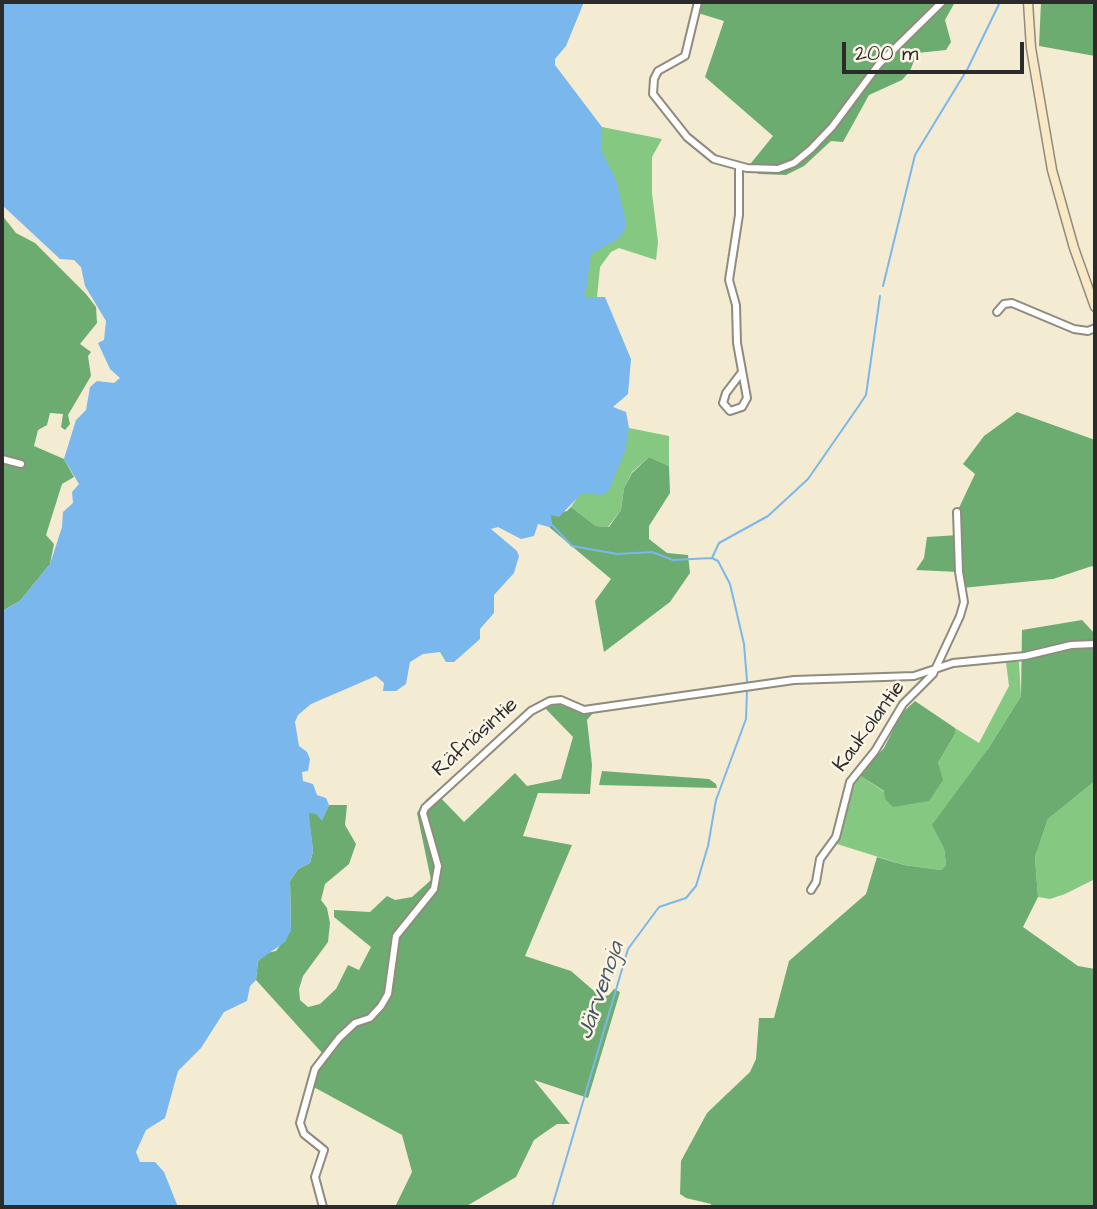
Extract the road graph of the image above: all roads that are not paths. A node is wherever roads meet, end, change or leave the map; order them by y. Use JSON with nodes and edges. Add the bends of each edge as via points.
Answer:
{"nodes":[{"id":1,"x":942,"y":2,"type":"edge"},
{"id":2,"x":1028,"y":2,"type":"edge"},
{"id":3,"x":698,"y":3,"type":"edge"},
{"id":4,"x":739,"y":167,"type":"junction"},
{"id":5,"x":1095,"y":307,"type":"edge"},
{"id":6,"x":997,"y":312,"type":"dead end"},
{"id":7,"x":1095,"y":328,"type":"edge"},
{"id":8,"x":742,"y":372,"type":"junction"},
{"id":9,"x":2,"y":459,"type":"edge"},
{"id":10,"x":21,"y":464,"type":"dead end"},
{"id":11,"x":957,"y":512,"type":"dead end"},
{"id":12,"x":1095,"y":644,"type":"edge"},
{"id":13,"x":937,"y":667,"type":"junction"},
{"id":14,"x":811,"y":890,"type":"dead end"},
{"id":15,"x":323,"y":1207,"type":"edge"}],
"edges":[{"from":1,"to":4,"type":"street","via":[[879,64],[803,158],[778,169]]},
{"from":2,"to":5,"type":"main road","via":[[1033,62],[1052,170]]},
{"from":3,"to":4,"type":"street","via":[[685,56],[658,71],[653,94],[702,150]]},
{"from":4,"to":8,"type":"street","via":[[739,215],[729,280]]},
{"from":6,"to":7,"type":"street","via":[[1012,303],[1074,329]]},
{"from":8,"to":8,"type":"street","via":[[747,398],[741,407],[730,411],[723,403],[726,393]]},
{"from":9,"to":10,"type":"street"},
{"from":11,"to":13,"type":"street","via":[[958,572],[964,602]]},
{"from":12,"to":13,"type":"street","name":"Räfnäsintie"},
{"from":13,"to":14,"type":"street","name":"Kaukolantie","via":[[903,704],[850,782],[836,837],[820,859]]},
{"from":13,"to":15,"type":"street","name":"Räfnäsintie","via":[[914,676],[794,680],[584,710],[561,700],[550,701],[498,738],[425,808],[439,878],[396,936],[388,994],[381,1006],[339,1038],[315,1069],[300,1123],[304,1134],[324,1150],[315,1177]]}]}
